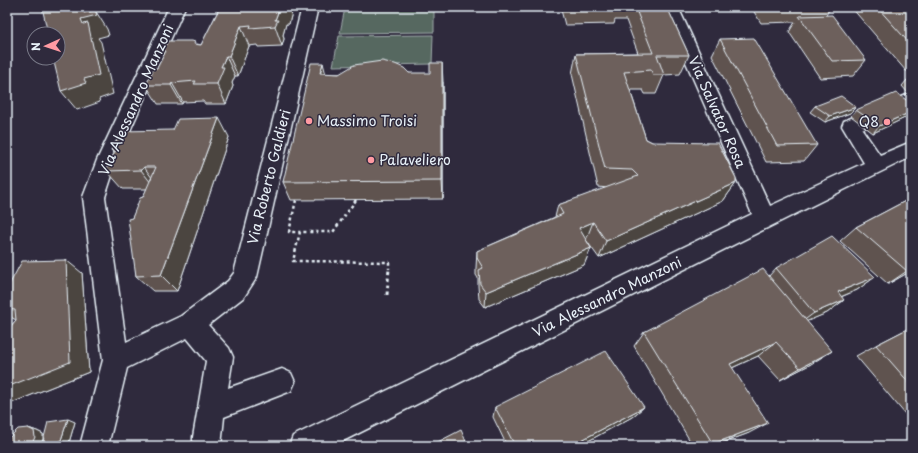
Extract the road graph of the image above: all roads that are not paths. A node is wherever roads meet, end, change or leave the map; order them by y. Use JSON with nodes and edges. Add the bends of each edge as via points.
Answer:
{"nodes":[{"id":1,"x":177,"y":7,"type":"edge"},
{"id":2,"x":310,"y":7,"type":"edge"},
{"id":3,"x":325,"y":7,"type":"edge"},
{"id":4,"x":670,"y":7,"type":"edge"},
{"id":5,"x":302,"y":41,"type":"junction"},
{"id":6,"x":911,"y":100,"type":"edge"},
{"id":7,"x":911,"y":149,"type":"edge"},
{"id":8,"x":876,"y":166,"type":"junction"},
{"id":9,"x":765,"y":218,"type":"junction"},
{"id":10,"x":190,"y":324,"type":"junction"},
{"id":11,"x":116,"y":360,"type":"junction"},
{"id":12,"x":282,"y":382,"type":"dead end"},
{"id":13,"x":212,"y":408,"type":"junction"},
{"id":14,"x":94,"y":446,"type":"edge"},
{"id":15,"x":207,"y":446,"type":"edge"},
{"id":16,"x":303,"y":446,"type":"edge"}],
"edges":[{"from":1,"to":11,"type":"street","name":"Via Alessandro Manzoni","via":[[107,160],[94,197]]},
{"from":2,"to":5,"type":"street","name":"Via Roberto Galdieri"},
{"from":3,"to":5,"type":"street"},
{"from":4,"to":9,"type":"street","name":"Via Salvator Rosa"},
{"from":5,"to":10,"type":"street","name":"Via Roberto Galdieri","via":[[245,277],[236,289]]},
{"from":6,"to":8,"type":"street","via":[[851,126]]},
{"from":7,"to":8,"type":"street","name":"Via Alessandro Manzoni"},
{"from":8,"to":9,"type":"street","name":"Via Alessandro Manzoni"},
{"from":9,"to":16,"type":"street","name":"Via Alessandro Manzoni"},
{"from":10,"to":11,"type":"street"},
{"from":10,"to":13,"type":"street","via":[[220,357]]},
{"from":11,"to":14,"type":"street","name":"Via Alessandro Manzoni"},
{"from":12,"to":13,"type":"street"},
{"from":13,"to":15,"type":"street"}]}
